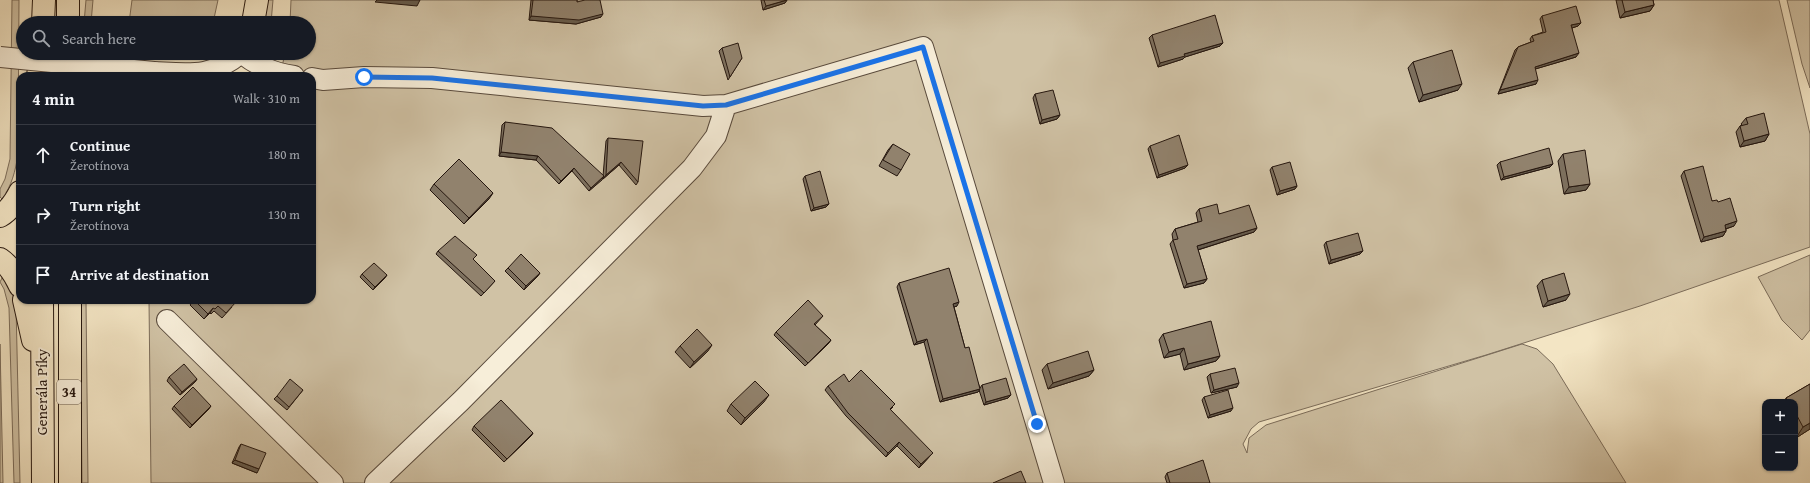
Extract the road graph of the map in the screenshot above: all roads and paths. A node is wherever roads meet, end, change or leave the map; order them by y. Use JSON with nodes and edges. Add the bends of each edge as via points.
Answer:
{"nodes":[{"id":1,"x":44,"y":0,"type":"edge"},
{"id":2,"x":68,"y":0,"type":"edge"},
{"id":3,"x":257,"y":0,"type":"edge"},
{"id":4,"x":43,"y":16,"type":"edge"},
{"id":5,"x":68,"y":16,"type":"edge"},
{"id":6,"x":254,"y":16,"type":"edge"},
{"id":7,"x":0,"y":57,"type":"edge"},
{"id":8,"x":16,"y":59,"type":"edge"},
{"id":9,"x":31,"y":60,"type":"edge"},
{"id":10,"x":40,"y":60,"type":"edge"},
{"id":11,"x":41,"y":60,"type":"edge"},
{"id":12,"x":67,"y":60,"type":"edge"},
{"id":13,"x":233,"y":60,"type":"edge"},
{"id":14,"x":251,"y":60,"type":"edge"},
{"id":15,"x":39,"y":72,"type":"edge"},
{"id":16,"x":41,"y":72,"type":"edge"},
{"id":17,"x":67,"y":72,"type":"edge"},
{"id":18,"x":154,"y":72,"type":"edge"},
{"id":19,"x":204,"y":72,"type":"edge"},
{"id":20,"x":277,"y":72,"type":"edge"},
{"id":21,"x":316,"y":79,"type":"edge"},
{"id":22,"x":726,"y":105,"type":"junction"},
{"id":23,"x":16,"y":201,"type":"edge"},
{"id":24,"x":0,"y":216,"type":"edge"},
{"id":25,"x":0,"y":258,"type":"edge"},
{"id":26,"x":16,"y":278,"type":"edge"},
{"id":27,"x":25,"y":304,"type":"edge"},
{"id":28,"x":42,"y":304,"type":"edge"},
{"id":29,"x":70,"y":304,"type":"edge"},
{"id":30,"x":167,"y":320,"type":"dead end"},
{"id":31,"x":42,"y":375,"type":"junction"},
{"id":32,"x":43,"y":483,"type":"edge"},
{"id":33,"x":70,"y":483,"type":"edge"},
{"id":34,"x":333,"y":483,"type":"edge"},
{"id":35,"x":375,"y":483,"type":"edge"},
{"id":36,"x":1054,"y":483,"type":"edge"}],
"edges":[{"from":1,"to":4,"type":"highway"},
{"from":2,"to":5,"type":"highway"},
{"from":3,"to":6,"type":"highway"},
{"from":7,"to":8,"type":"street","bridge":true},
{"from":9,"to":18,"type":"street","bridge":true},
{"from":10,"to":15,"type":"highway"},
{"from":11,"to":16,"type":"highway"},
{"from":12,"to":17,"type":"highway"},
{"from":13,"to":19,"type":"street","bridge":true,"via":[[217,69]]},
{"from":14,"to":20,"type":"street"},
{"from":21,"to":22,"type":"street","via":[[432,78],[703,106]]},
{"from":22,"to":35,"type":"street","via":[[716,136],[692,168],[461,401]]},
{"from":22,"to":36,"type":"street","via":[[923,47]]},
{"from":23,"to":24,"type":"highway"},
{"from":25,"to":26,"type":"highway","via":[[7,263]]},
{"from":27,"to":31,"type":"highway"},
{"from":28,"to":31,"type":"highway","name":"Generála Píky","number":"34"},
{"from":29,"to":33,"type":"highway","name":"Generála Píky","number":"34"},
{"from":30,"to":34,"type":"street"},
{"from":31,"to":32,"type":"highway","name":"Generála Píky","number":"34"}]}
